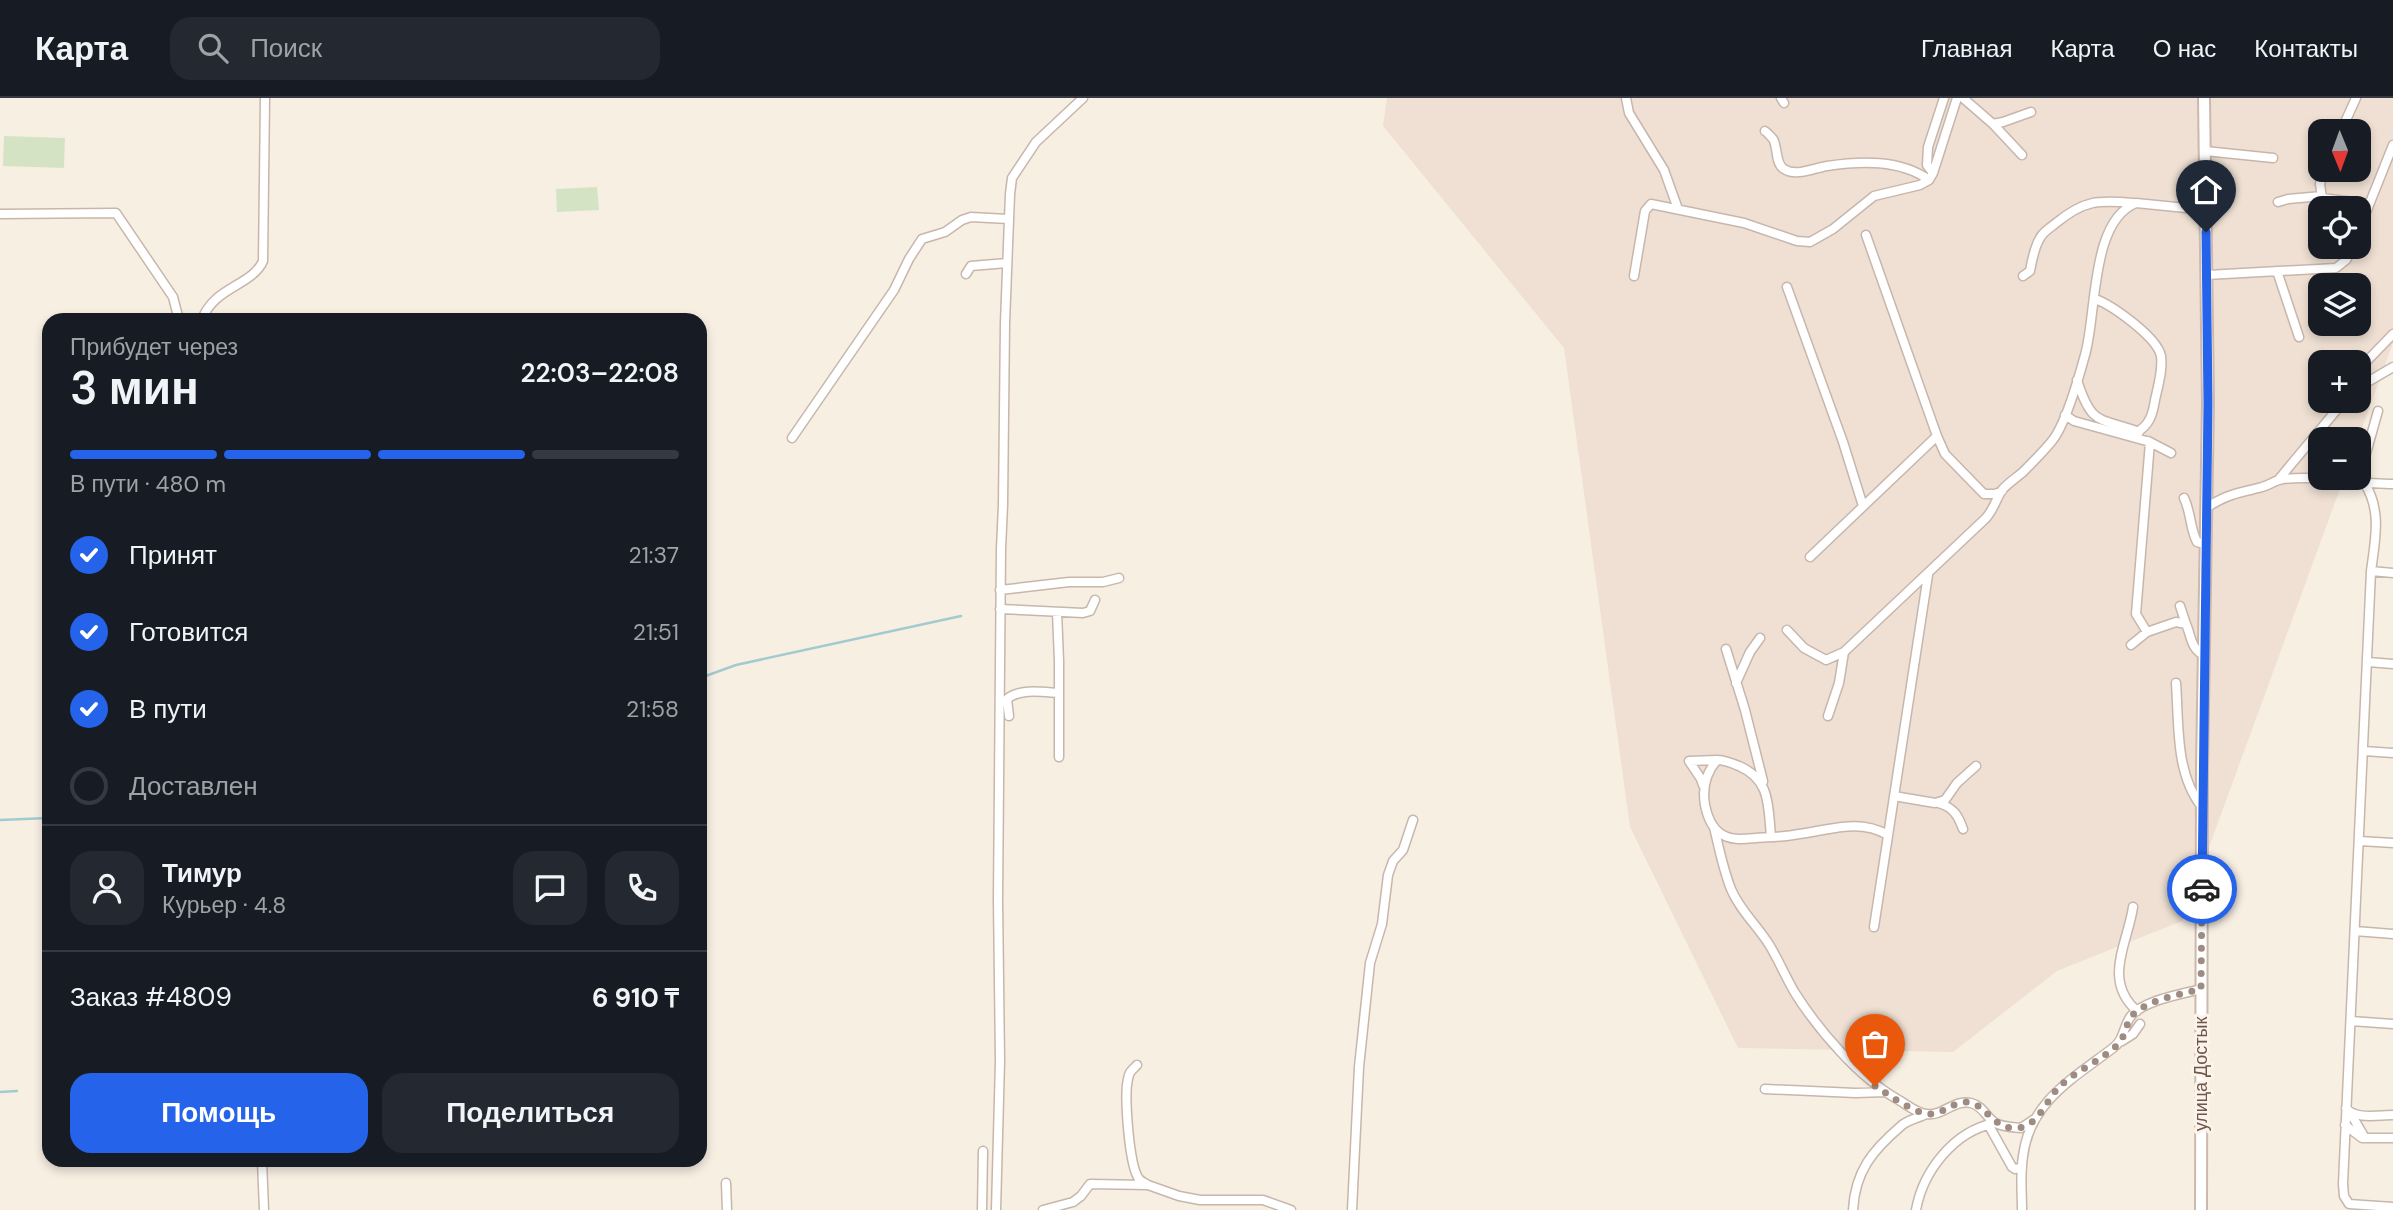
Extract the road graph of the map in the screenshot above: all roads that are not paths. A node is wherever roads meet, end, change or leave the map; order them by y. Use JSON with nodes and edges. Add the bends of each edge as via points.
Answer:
{"nodes":[{"id":1,"x":265,"y":98,"type":"edge"},
{"id":2,"x":1083,"y":98,"type":"edge"},
{"id":3,"x":1626,"y":98,"type":"edge"},
{"id":4,"x":1944,"y":98,"type":"edge"},
{"id":5,"x":1957,"y":98,"type":"edge"},
{"id":6,"x":1963,"y":98,"type":"edge"},
{"id":7,"x":2204,"y":98,"type":"edge"},
{"id":8,"x":2356,"y":98,"type":"edge"},
{"id":9,"x":2031,"y":112,"type":"dead end"},
{"id":10,"x":2346,"y":119,"type":"edge"},
{"id":11,"x":1993,"y":124,"type":"junction"},
{"id":12,"x":1765,"y":131,"type":"dead end"},
{"id":13,"x":2393,"y":145,"type":"edge"},
{"id":14,"x":2205,"y":151,"type":"junction"},
{"id":15,"x":2022,"y":155,"type":"dead end"},
{"id":16,"x":2273,"y":158,"type":"dead end"},
{"id":17,"x":1931,"y":176,"type":"junction"},
{"id":18,"x":2321,"y":182,"type":"edge"},
{"id":19,"x":2322,"y":196,"type":"edge"},
{"id":20,"x":2308,"y":197,"type":"edge"},
{"id":21,"x":2371,"y":199,"type":"edge"},
{"id":22,"x":2278,"y":202,"type":"dead end"},
{"id":23,"x":2136,"y":203,"type":"junction"},
{"id":24,"x":1678,"y":209,"type":"junction"},
{"id":25,"x":2206,"y":210,"type":"junction"},
{"id":26,"x":0,"y":214,"type":"edge"},
{"id":27,"x":1009,"y":219,"type":"junction"},
{"id":28,"x":1866,"y":235,"type":"dead end"},
{"id":29,"x":2347,"y":259,"type":"edge"},
{"id":30,"x":1007,"y":263,"type":"junction"},
{"id":31,"x":2277,"y":271,"type":"junction"},
{"id":32,"x":966,"y":274,"type":"dead end"},
{"id":33,"x":2207,"y":275,"type":"junction"},
{"id":34,"x":1634,"y":276,"type":"dead end"},
{"id":35,"x":2023,"y":276,"type":"dead end"},
{"id":36,"x":1787,"y":287,"type":"dead end"},
{"id":37,"x":2095,"y":299,"type":"junction"},
{"id":38,"x":176,"y":313,"type":"edge"},
{"id":39,"x":204,"y":313,"type":"edge"},
{"id":40,"x":2393,"y":334,"type":"edge"},
{"id":41,"x":2300,"y":337,"type":"dead end"},
{"id":42,"x":2371,"y":357,"type":"edge"},
{"id":43,"x":2393,"y":367,"type":"edge"},
{"id":44,"x":2077,"y":380,"type":"junction"},
{"id":45,"x":2371,"y":380,"type":"edge"},
{"id":46,"x":2378,"y":411,"type":"dead end"},
{"id":47,"x":2334,"y":413,"type":"edge"},
{"id":48,"x":2065,"y":415,"type":"junction"},
{"id":49,"x":2137,"y":432,"type":"junction"},
{"id":50,"x":1937,"y":436,"type":"junction"},
{"id":51,"x":792,"y":438,"type":"dead end"},
{"id":52,"x":2150,"y":442,"type":"junction"},
{"id":53,"x":2371,"y":442,"type":"edge"},
{"id":54,"x":2171,"y":453,"type":"dead end"},
{"id":55,"x":2279,"y":479,"type":"junction"},
{"id":56,"x":2308,"y":479,"type":"edge"},
{"id":57,"x":2371,"y":483,"type":"edge"},
{"id":58,"x":2393,"y":484,"type":"edge"},
{"id":59,"x":2367,"y":490,"type":"edge"},
{"id":60,"x":2002,"y":491,"type":"junction"},
{"id":61,"x":2184,"y":498,"type":"dead end"},
{"id":62,"x":1863,"y":506,"type":"junction"},
{"id":63,"x":2206,"y":508,"type":"junction"},
{"id":64,"x":2205,"y":544,"type":"junction"},
{"id":65,"x":1810,"y":557,"type":"dead end"},
{"id":66,"x":2371,"y":571,"type":"junction"},
{"id":67,"x":2393,"y":573,"type":"edge"},
{"id":68,"x":1928,"y":575,"type":"junction"},
{"id":69,"x":1119,"y":578,"type":"dead end"},
{"id":70,"x":1000,"y":590,"type":"junction"},
{"id":71,"x":1095,"y":600,"type":"dead end"},
{"id":72,"x":2180,"y":606,"type":"dead end"},
{"id":73,"x":1000,"y":609,"type":"junction"},
{"id":74,"x":1057,"y":612,"type":"junction"},
{"id":75,"x":2186,"y":624,"type":"junction"},
{"id":76,"x":1787,"y":630,"type":"dead end"},
{"id":77,"x":2147,"y":632,"type":"junction"},
{"id":78,"x":1760,"y":638,"type":"dead end"},
{"id":79,"x":2131,"y":645,"type":"dead end"},
{"id":80,"x":1726,"y":649,"type":"dead end"},
{"id":81,"x":1844,"y":652,"type":"junction"},
{"id":82,"x":2204,"y":655,"type":"junction"},
{"id":83,"x":1826,"y":660,"type":"junction"},
{"id":84,"x":2368,"y":662,"type":"junction"},
{"id":85,"x":2393,"y":664,"type":"edge"},
{"id":86,"x":1842,"y":668,"type":"junction"},
{"id":87,"x":1736,"y":683,"type":"junction"},
{"id":88,"x":2176,"y":683,"type":"dead end"},
{"id":89,"x":1058,"y":693,"type":"junction"},
{"id":90,"x":1004,"y":702,"type":"junction"},
{"id":91,"x":1009,"y":716,"type":"dead end"},
{"id":92,"x":1828,"y":716,"type":"dead end"},
{"id":93,"x":2364,"y":751,"type":"junction"},
{"id":94,"x":2393,"y":753,"type":"edge"},
{"id":95,"x":1059,"y":757,"type":"dead end"},
{"id":96,"x":1717,"y":760,"type":"junction"},
{"id":97,"x":1976,"y":766,"type":"dead end"},
{"id":98,"x":1763,"y":785,"type":"junction"},
{"id":99,"x":1704,"y":788,"type":"junction"},
{"id":100,"x":1894,"y":796,"type":"junction"},
{"id":101,"x":1945,"y":800,"type":"junction"},
{"id":102,"x":1935,"y":803,"type":"junction"},
{"id":103,"x":2202,"y":807,"type":"junction"},
{"id":104,"x":1956,"y":813,"type":"junction"},
{"id":105,"x":1413,"y":820,"type":"dead end"},
{"id":106,"x":1714,"y":827,"type":"junction"},
{"id":107,"x":1963,"y":829,"type":"dead end"},
{"id":108,"x":1888,"y":835,"type":"junction"},
{"id":109,"x":1771,"y":837,"type":"junction"},
{"id":110,"x":2360,"y":841,"type":"junction"},
{"id":111,"x":2393,"y":843,"type":"edge"},
{"id":112,"x":2133,"y":907,"type":"dead end"},
{"id":113,"x":1874,"y":927,"type":"dead end"},
{"id":114,"x":2355,"y":931,"type":"junction"},
{"id":115,"x":2393,"y":934,"type":"edge"},
{"id":116,"x":2201,"y":989,"type":"junction"},
{"id":117,"x":2137,"y":1011,"type":"junction"},
{"id":118,"x":2351,"y":1021,"type":"junction"},
{"id":119,"x":2140,"y":1024,"type":"dead end"},
{"id":120,"x":2393,"y":1024,"type":"edge"},
{"id":121,"x":2120,"y":1042,"type":"junction"},
{"id":122,"x":1137,"y":1065,"type":"dead end"},
{"id":123,"x":1765,"y":1089,"type":"dead end"},
{"id":124,"x":1886,"y":1092,"type":"junction"},
{"id":125,"x":2348,"y":1111,"type":"junction"},
{"id":126,"x":1926,"y":1114,"type":"junction"},
{"id":127,"x":2393,"y":1115,"type":"edge"},
{"id":128,"x":2036,"y":1118,"type":"junction"},
{"id":129,"x":1992,"y":1123,"type":"junction"},
{"id":130,"x":2345,"y":1124,"type":"junction"},
{"id":131,"x":2393,"y":1138,"type":"edge"},
{"id":132,"x":2365,"y":1139,"type":"junction"},
{"id":133,"x":983,"y":1151,"type":"dead end"},
{"id":134,"x":262,"y":1167,"type":"edge"},
{"id":135,"x":2022,"y":1167,"type":"junction"},
{"id":136,"x":726,"y":1183,"type":"dead end"},
{"id":137,"x":1148,"y":1185,"type":"junction"},
{"id":138,"x":1854,"y":1206,"type":"edge"},
{"id":139,"x":2393,"y":1207,"type":"edge"},
{"id":140,"x":264,"y":1210,"type":"edge"},
{"id":141,"x":727,"y":1210,"type":"edge"},
{"id":142,"x":982,"y":1210,"type":"edge"},
{"id":143,"x":996,"y":1210,"type":"edge"},
{"id":144,"x":1042,"y":1210,"type":"edge"},
{"id":145,"x":1292,"y":1210,"type":"edge"},
{"id":146,"x":1352,"y":1210,"type":"edge"},
{"id":147,"x":1846,"y":1210,"type":"edge"},
{"id":148,"x":1916,"y":1210,"type":"edge"},
{"id":149,"x":2022,"y":1210,"type":"edge"},
{"id":150,"x":2201,"y":1210,"type":"edge"}],
"edges":[{"from":1,"to":39,"type":"street","via":[[262,265]]},
{"from":2,"to":27,"type":"street","via":[[1036,142],[1017,168]]},
{"from":3,"to":24,"type":"street","via":[[1629,113],[1664,170]]},
{"from":4,"to":17,"type":"street","via":[[1928,147]]},
{"from":5,"to":17,"type":"street"},
{"from":6,"to":11,"type":"street"},
{"from":7,"to":14,"type":"main road","name":"улица Достык"},
{"from":8,"to":10,"type":"street"},
{"from":9,"to":11,"type":"street"},
{"from":11,"to":15,"type":"street"},
{"from":12,"to":17,"type":"street","via":[[1773,138],[1779,164],[1787,171],[1881,163]]},
{"from":13,"to":21,"type":"street"},
{"from":14,"to":16,"type":"street"},
{"from":14,"to":25,"type":"main road","name":"улица Достык"},
{"from":17,"to":24,"type":"street","via":[[1920,185],[1874,196],[1810,242]]},
{"from":18,"to":19,"type":"street"},
{"from":20,"to":22,"type":"street"},
{"from":23,"to":25,"type":"street"},
{"from":23,"to":35,"type":"street","via":[[2085,203],[2076,208],[2041,235],[2030,271]]},
{"from":23,"to":37,"type":"street","via":[[2106,234]]},
{"from":24,"to":34,"type":"street","via":[[1648,206]]},
{"from":25,"to":33,"type":"main road","name":"улица Достык"},
{"from":26,"to":38,"type":"street","via":[[117,213],[173,297]]},
{"from":27,"to":30,"type":"street"},
{"from":27,"to":51,"type":"street","via":[[962,220],[945,232],[922,239],[894,290]]},
{"from":28,"to":50,"type":"street"},
{"from":29,"to":31,"type":"street","via":[[2336,268]]},
{"from":30,"to":32,"type":"street","via":[[971,265]]},
{"from":30,"to":70,"type":"street"},
{"from":31,"to":33,"type":"street"},
{"from":31,"to":41,"type":"street"},
{"from":33,"to":63,"type":"main road","name":"улица Достык"},
{"from":36,"to":62,"type":"street"},
{"from":37,"to":44,"type":"street"},
{"from":37,"to":49,"type":"street","via":[[2122,314],[2161,354],[2151,417]]},
{"from":40,"to":42,"type":"street"},
{"from":43,"to":45,"type":"street"},
{"from":44,"to":48,"type":"street"},
{"from":44,"to":49,"type":"street","via":[[2095,417]]},
{"from":46,"to":53,"type":"street"},
{"from":47,"to":55,"type":"street"},
{"from":48,"to":52,"type":"street"},
{"from":48,"to":60,"type":"street","via":[[2055,438]]},
{"from":49,"to":52,"type":"street"},
{"from":50,"to":60,"type":"street","via":[[1945,454],[1984,494]]},
{"from":50,"to":62,"type":"street"},
{"from":52,"to":54,"type":"street"},
{"from":52,"to":77,"type":"street","via":[[2136,601],[2136,614]]},
{"from":55,"to":56,"type":"street"},
{"from":55,"to":63,"type":"street","via":[[2225,495]]},
{"from":57,"to":58,"type":"street"},
{"from":59,"to":66,"type":"street","via":[[2377,516]]},
{"from":60,"to":68,"type":"street","via":[[1990,514]]},
{"from":61,"to":64,"type":"street","via":[[2194,538]]},
{"from":62,"to":65,"type":"street"},
{"from":63,"to":64,"type":"main road","name":"улица Достык"},
{"from":64,"to":82,"type":"main road","name":"улица Достык"},
{"from":66,"to":67,"type":"street"},
{"from":66,"to":84,"type":"street"},
{"from":68,"to":81,"type":"street"},
{"from":68,"to":100,"type":"street"},
{"from":69,"to":70,"type":"street"},
{"from":70,"to":73,"type":"street"},
{"from":71,"to":74,"type":"street","via":[[1090,611]]},
{"from":72,"to":75,"type":"street"},
{"from":73,"to":74,"type":"street"},
{"from":73,"to":90,"type":"street"},
{"from":74,"to":89,"type":"street"},
{"from":75,"to":77,"type":"street","via":[[2176,622]]},
{"from":75,"to":82,"type":"street","via":[[2197,652]]},
{"from":76,"to":83,"type":"street","via":[[1804,648]]},
{"from":77,"to":79,"type":"street"},
{"from":78,"to":87,"type":"street"},
{"from":80,"to":87,"type":"street"},
{"from":81,"to":83,"type":"street"},
{"from":81,"to":86,"type":"street"},
{"from":82,"to":103,"type":"main road","name":"улица Достык"},
{"from":83,"to":86,"type":"street"},
{"from":84,"to":85,"type":"street"},
{"from":84,"to":93,"type":"street"},
{"from":86,"to":92,"type":"street"},
{"from":87,"to":98,"type":"street"},
{"from":88,"to":103,"type":"street","via":[[2187,780]]},
{"from":89,"to":90,"type":"street","via":[[1027,692]]},
{"from":89,"to":95,"type":"street"},
{"from":90,"to":91,"type":"street"},
{"from":90,"to":143,"type":"street"},
{"from":93,"to":94,"type":"street"},
{"from":93,"to":110,"type":"street"},
{"from":96,"to":98,"type":"street","via":[[1745,769]]},
{"from":96,"to":99,"type":"street"},
{"from":96,"to":99,"type":"street","via":[[1689,761]]},
{"from":97,"to":101,"type":"street"},
{"from":98,"to":109,"type":"street"},
{"from":99,"to":106,"type":"street","via":[[1707,815]]},
{"from":100,"to":102,"type":"street"},
{"from":100,"to":108,"type":"street"},
{"from":101,"to":102,"type":"street"},
{"from":101,"to":104,"type":"street"},
{"from":102,"to":104,"type":"street"},
{"from":103,"to":116,"type":"main road","name":"улица Достык"},
{"from":104,"to":107,"type":"street"},
{"from":105,"to":146,"type":"street","via":[[1388,875],[1382,924],[1370,963]]},
{"from":106,"to":109,"type":"street","via":[[1734,839]]},
{"from":106,"to":124,"type":"street","via":[[1732,891],[1796,994],[1854,1067]]},
{"from":108,"to":109,"type":"street","via":[[1844,825]]},
{"from":108,"to":113,"type":"street"},
{"from":110,"to":111,"type":"street"},
{"from":110,"to":114,"type":"street"},
{"from":112,"to":117,"type":"street","via":[[2119,974],[2121,991]]},
{"from":114,"to":115,"type":"street"},
{"from":114,"to":118,"type":"street"},
{"from":116,"to":117,"type":"street"},
{"from":116,"to":150,"type":"main road","name":"улица Достык"},
{"from":117,"to":121,"type":"street"},
{"from":118,"to":120,"type":"street"},
{"from":118,"to":125,"type":"street"},
{"from":119,"to":121,"type":"street"},
{"from":121,"to":128,"type":"street","via":[[2067,1080]]},
{"from":122,"to":137,"type":"street","via":[[1127,1083],[1132,1161],[1139,1178]]},
{"from":123,"to":124,"type":"street"},
{"from":124,"to":126,"type":"street"},
{"from":125,"to":127,"type":"street","via":[[2360,1116]]},
{"from":125,"to":130,"type":"street"},
{"from":125,"to":132,"type":"street"},
{"from":126,"to":129,"type":"street","via":[[1970,1102]]},
{"from":126,"to":138,"type":"street","via":[[1901,1125],[1867,1158]]},
{"from":128,"to":129,"type":"street","via":[[2021,1128]]},
{"from":128,"to":135,"type":"street","via":[[2024,1147]]},
{"from":129,"to":135,"type":"street","via":[[2012,1167]]},
{"from":129,"to":148,"type":"street","via":[[1973,1129],[1935,1163],[1925,1178]]},
{"from":130,"to":132,"type":"street"},
{"from":130,"to":139,"type":"street","via":[[2346,1202]]},
{"from":131,"to":132,"type":"street"},
{"from":133,"to":142,"type":"street"},
{"from":134,"to":140,"type":"street"},
{"from":135,"to":149,"type":"street"},
{"from":136,"to":141,"type":"street"},
{"from":137,"to":144,"type":"street","via":[[1090,1184],[1073,1202]]},
{"from":137,"to":145,"type":"street","via":[[1200,1200],[1263,1200]]},
{"from":138,"to":147,"type":"street"}]}
